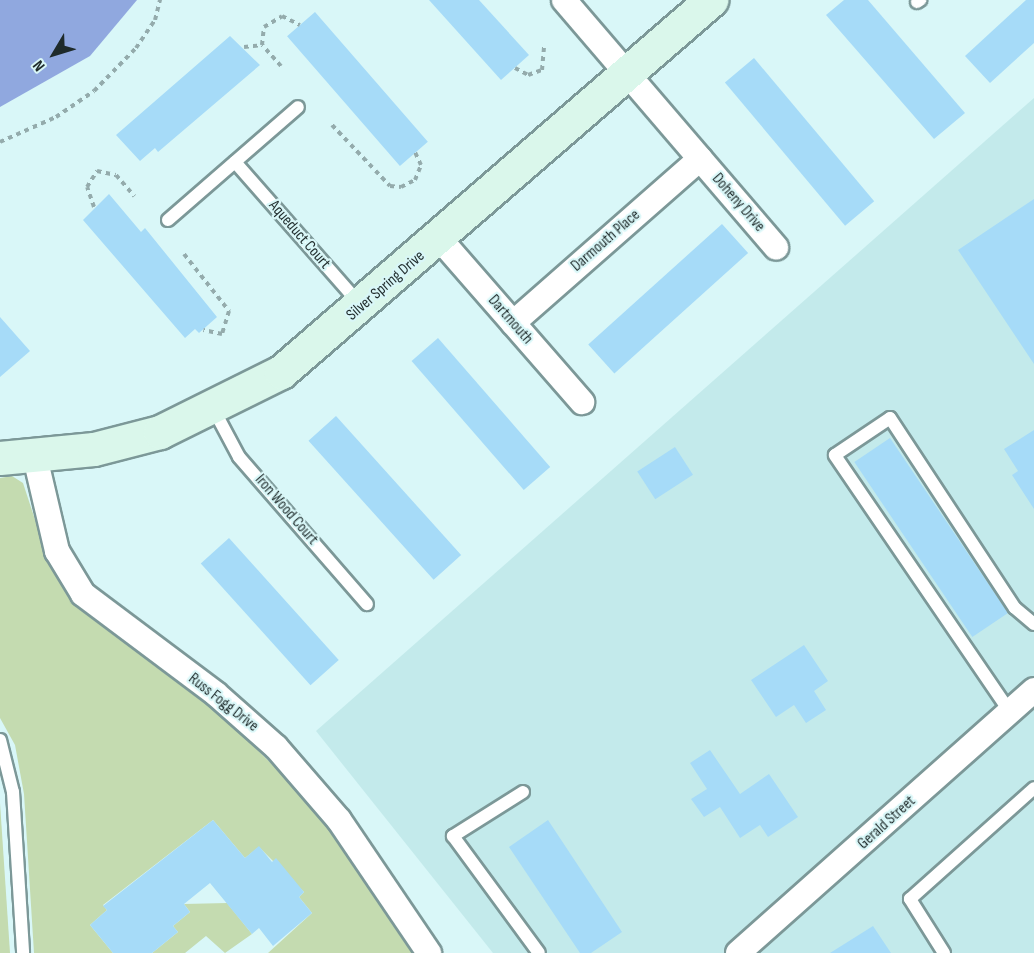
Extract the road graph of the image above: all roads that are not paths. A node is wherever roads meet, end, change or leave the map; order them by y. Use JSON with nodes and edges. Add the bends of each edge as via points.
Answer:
{"nodes":[{"id":1,"x":564,"y":0,"type":"edge"},
{"id":2,"x":711,"y":0,"type":"edge"},
{"id":3,"x":627,"y":74,"type":"junction"},
{"id":4,"x":298,"y":107,"type":"dead end"},
{"id":5,"x":700,"y":159,"type":"junction"},
{"id":6,"x":235,"y":162,"type":"junction"},
{"id":7,"x":168,"y":220,"type":"dead end"},
{"id":8,"x":439,"y":238,"type":"junction"},
{"id":9,"x":776,"y":247,"type":"dead end"},
{"id":10,"x":363,"y":307,"type":"junction"},
{"id":11,"x":513,"y":323,"type":"junction"},
{"id":12,"x":582,"y":402,"type":"dead end"},
{"id":13,"x":214,"y":410,"type":"junction"},
{"id":14,"x":35,"y":457,"type":"junction"},
{"id":15,"x":0,"y":458,"type":"edge"},
{"id":16,"x":367,"y":604,"type":"dead end"},
{"id":17,"x":1034,"y":624,"type":"edge"},
{"id":18,"x":1034,"y":690,"type":"edge"},
{"id":19,"x":1010,"y":712,"type":"junction"},
{"id":20,"x":0,"y":740,"type":"edge"},
{"id":21,"x":1034,"y":788,"type":"edge"},
{"id":22,"x":523,"y":792,"type":"dead end"},
{"id":23,"x":22,"y":953,"type":"edge"},
{"id":24,"x":429,"y":953,"type":"edge"},
{"id":25,"x":539,"y":953,"type":"edge"},
{"id":26,"x":738,"y":953,"type":"edge"},
{"id":27,"x":944,"y":953,"type":"edge"}],
"edges":[{"from":1,"to":3,"type":"street"},
{"from":2,"to":3,"type":"street","name":"Silver Spring Drive"},
{"from":3,"to":5,"type":"street"},
{"from":3,"to":8,"type":"street","name":"Silver Spring Drive"},
{"from":4,"to":6,"type":"lane"},
{"from":5,"to":9,"type":"street","name":"Doheny Drive"},
{"from":5,"to":11,"type":"street","name":"Darmouth Place"},
{"from":6,"to":7,"type":"lane"},
{"from":6,"to":10,"type":"lane","name":"Aqueduct Court"},
{"from":8,"to":10,"type":"street","name":"Silver Spring Drive"},
{"from":8,"to":11,"type":"street","name":"Dartmouth"},
{"from":10,"to":13,"type":"street","name":"Silver Spring Drive","via":[[281,372]]},
{"from":11,"to":12,"type":"street","name":"Dartmouth"},
{"from":13,"to":14,"type":"street","name":"Silver Spring Drive","via":[[127,442]]},
{"from":13,"to":16,"type":"lane","name":"Iron Wood Court","via":[[239,457]]},
{"from":14,"to":15,"type":"street","name":"Silver Spring Drive"},
{"from":14,"to":24,"type":"street","name":"Russ Fogg Drive","via":[[57,551],[82,594],[216,694],[276,747],[339,820]]},
{"from":17,"to":19,"type":"lane","via":[[1015,608],[890,418],[835,455]]},
{"from":18,"to":19,"type":"street","name":"Gerald Street"},
{"from":19,"to":26,"type":"street","name":"Gerald Street"},
{"from":20,"to":23,"type":"lane","via":[[14,792]]},
{"from":21,"to":27,"type":"lane","via":[[910,900]]},
{"from":22,"to":25,"type":"lane","via":[[453,836]]}]}
